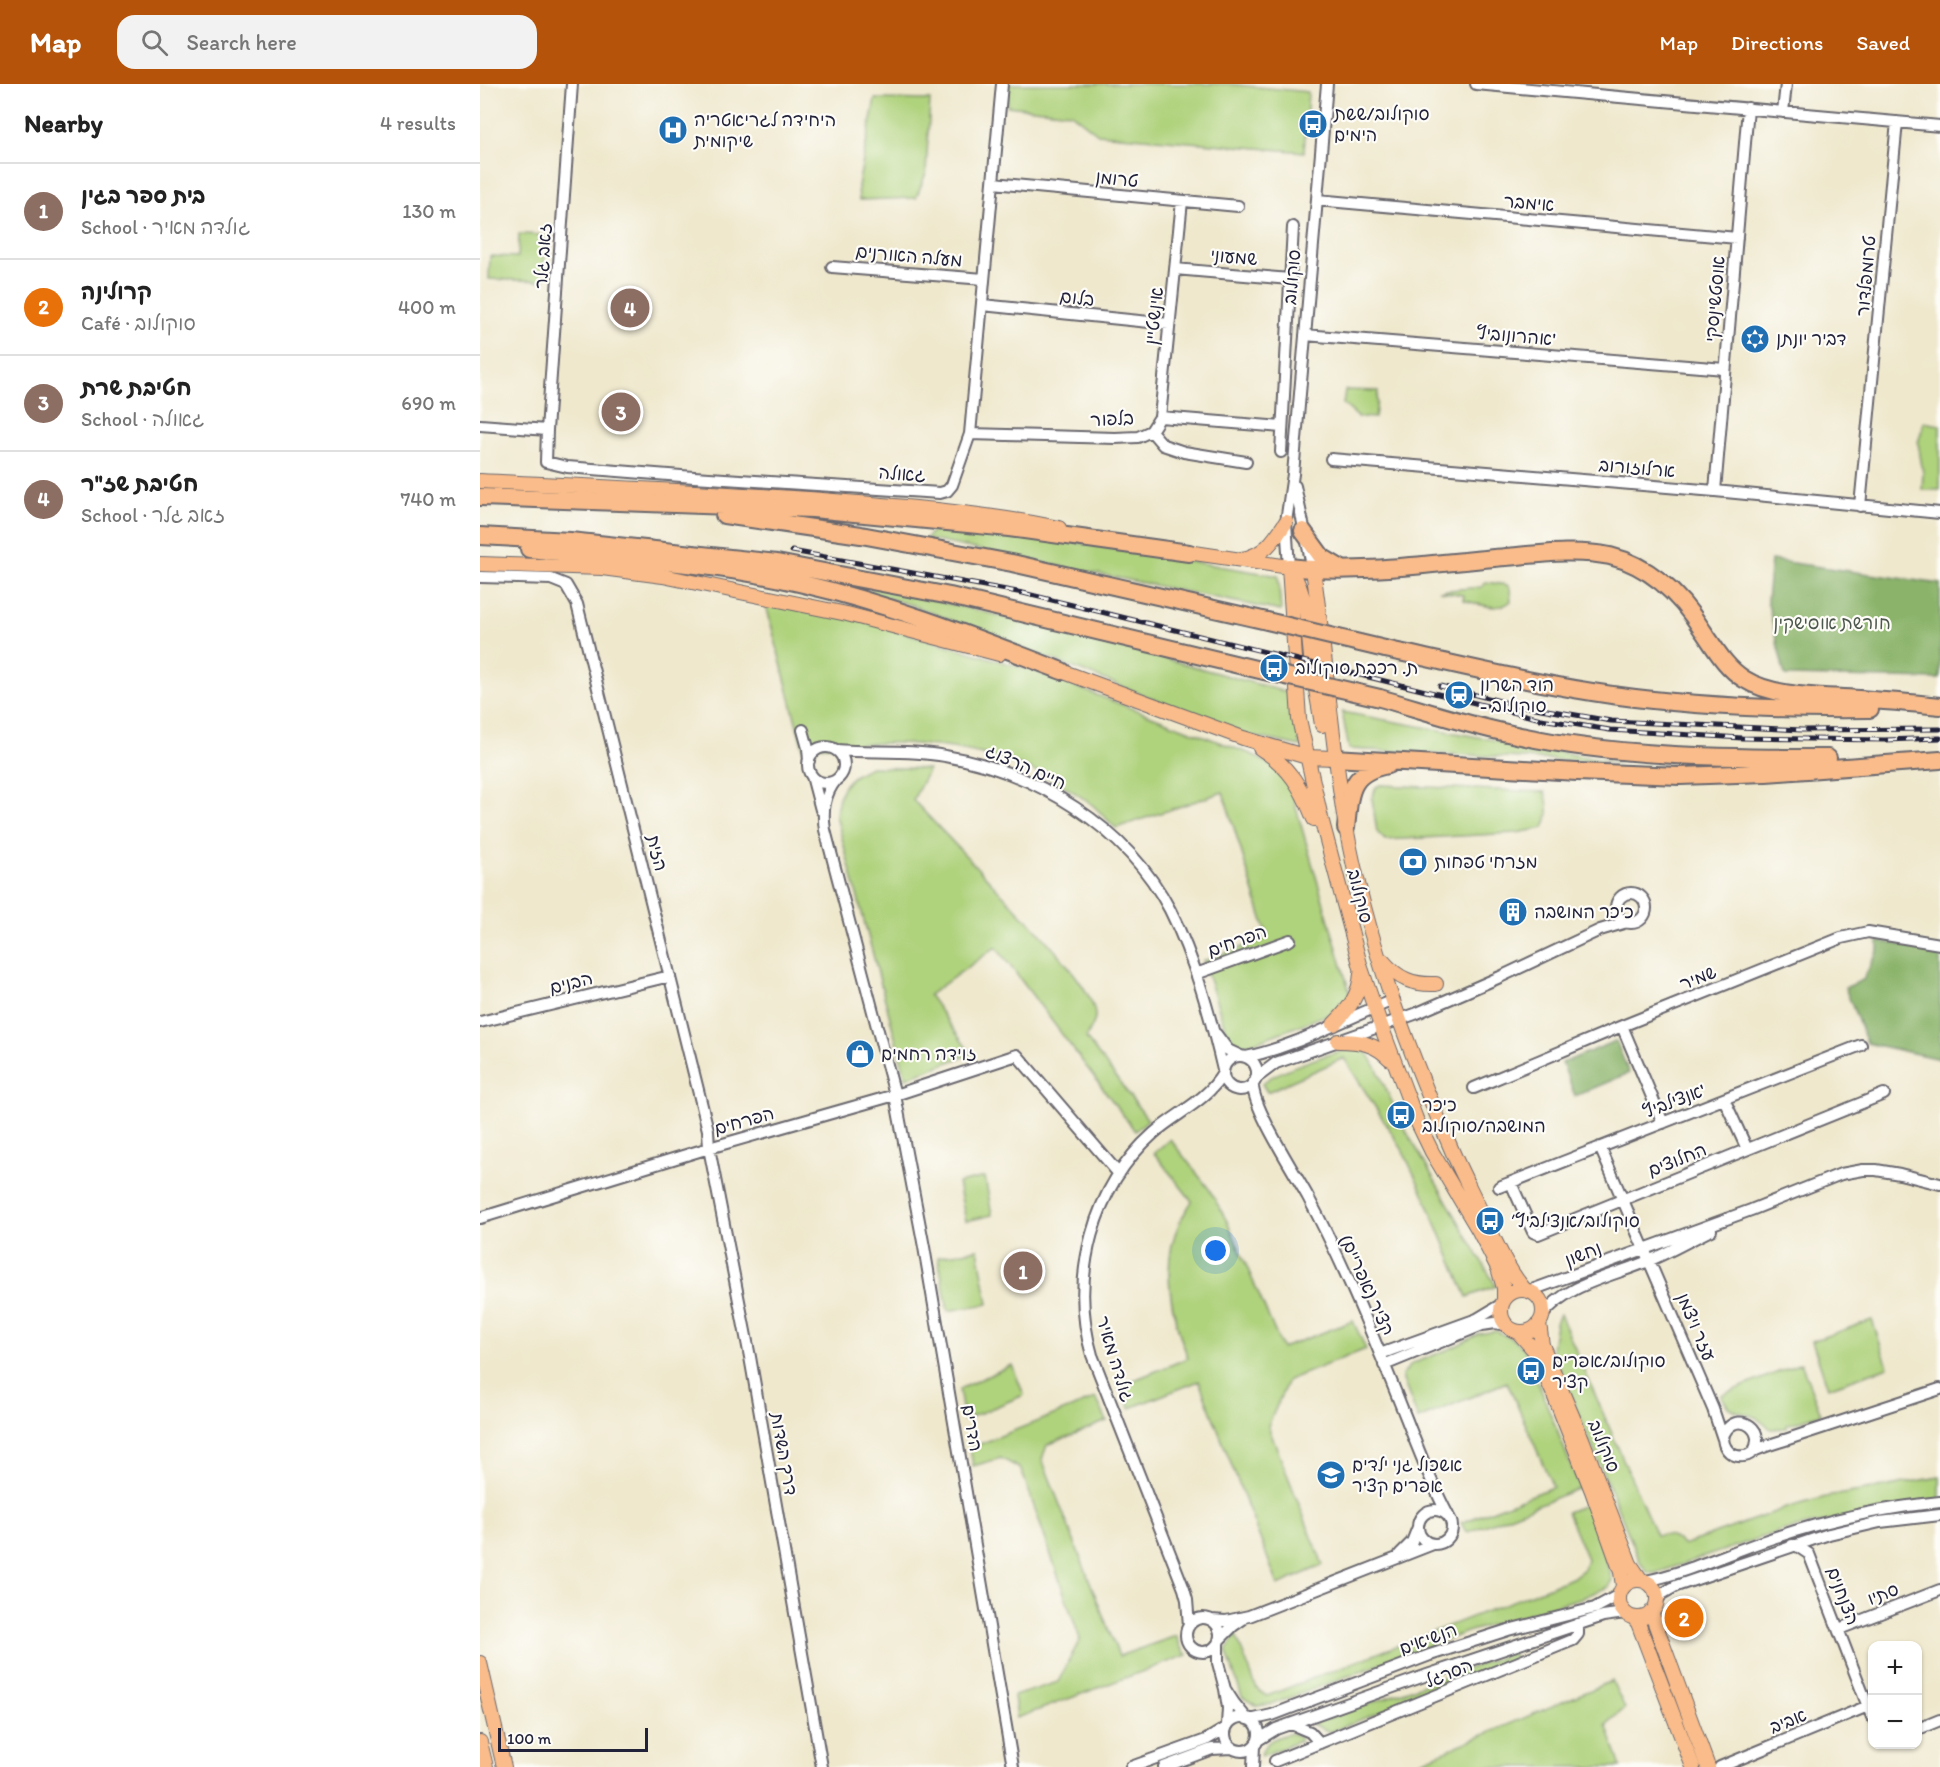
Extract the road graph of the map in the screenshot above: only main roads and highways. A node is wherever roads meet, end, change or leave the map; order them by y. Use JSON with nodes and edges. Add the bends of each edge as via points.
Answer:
{"nodes":[{"id":1,"x":480,"y":481,"type":"edge"},
{"id":2,"x":480,"y":497,"type":"edge"},
{"id":3,"x":584,"y":500,"type":"junction"},
{"id":4,"x":1286,"y":522,"type":"road end"},
{"id":5,"x":1304,"y":531,"type":"road end"},
{"id":6,"x":480,"y":536,"type":"edge"},
{"id":7,"x":480,"y":544,"type":"edge"},
{"id":8,"x":1189,"y":553,"type":"junction"},
{"id":9,"x":1236,"y":560,"type":"junction"},
{"id":10,"x":480,"y":564,"type":"edge"},
{"id":11,"x":1289,"y":567,"type":"junction"},
{"id":12,"x":1313,"y":570,"type":"junction"},
{"id":13,"x":1343,"y":570,"type":"junction"},
{"id":14,"x":1062,"y":671,"type":"junction"},
{"id":15,"x":1940,"y":707,"type":"edge"},
{"id":16,"x":1243,"y":738,"type":"junction"},
{"id":17,"x":1307,"y":757,"type":"junction"},
{"id":18,"x":1334,"y":758,"type":"junction"},
{"id":19,"x":1940,"y":759,"type":"edge"},
{"id":20,"x":1405,"y":762,"type":"junction"},
{"id":21,"x":1346,"y":828,"type":"junction"},
{"id":22,"x":1334,"y":867,"type":"junction"},
{"id":23,"x":1380,"y":958,"type":"junction"},
{"id":24,"x":1361,"y":968,"type":"junction"},
{"id":25,"x":1436,"y":984,"type":"dead end"},
{"id":26,"x":1334,"y":1024,"type":"road end"},
{"id":27,"x":1338,"y":1041,"type":"road end"},
{"id":28,"x":1394,"y":1063,"type":"junction"},
{"id":29,"x":1527,"y":1291,"type":"junction"},
{"id":30,"x":1503,"y":1301,"type":"junction"},
{"id":31,"x":1541,"y":1319,"type":"junction"},
{"id":32,"x":1518,"y":1332,"type":"junction"},
{"id":33,"x":1643,"y":1581,"type":"junction"},
{"id":34,"x":1621,"y":1591,"type":"junction"},
{"id":35,"x":1654,"y":1607,"type":"junction"},
{"id":36,"x":1629,"y":1615,"type":"junction"},
{"id":37,"x":480,"y":1664,"type":"edge"},
{"id":38,"x":480,"y":1742,"type":"edge"},
{"id":39,"x":486,"y":1767,"type":"edge"},
{"id":40,"x":504,"y":1767,"type":"edge"},
{"id":41,"x":1693,"y":1767,"type":"edge"},
{"id":42,"x":1708,"y":1767,"type":"edge"}],
"edges":[{"from":1,"to":8,"type":"main road","via":[[724,492],[955,511]]},
{"from":2,"to":3,"type":"highway"},
{"from":3,"to":8,"type":"highway","via":[[813,509],[1009,528]]},
{"from":3,"to":15,"type":"highway","bridge":true,"via":[[743,517],[1012,563],[1566,688],[1744,708]]},
{"from":4,"to":9,"type":"main road","via":[[1264,550]]},
{"from":5,"to":13,"type":"highway","via":[[1322,557]]},
{"from":6,"to":19,"type":"highway","bridge":true,"via":[[570,541],[777,563],[950,596],[1380,698],[1507,733],[1614,750]]},
{"from":7,"to":14,"type":"highway","via":[[694,565],[799,582],[884,604]]},
{"from":8,"to":9,"type":"main road"},
{"from":9,"to":11,"type":"main road"},
{"from":10,"to":14,"type":"main road","via":[[602,568],[674,578],[848,614]]},
{"from":11,"to":12,"type":"highway"},
{"from":11,"to":17,"type":"main road","name":"סוקולוב","via":[[1299,719]]},
{"from":11,"to":18,"type":"main road","via":[[1303,597],[1326,745]]},
{"from":12,"to":13,"type":"highway"},
{"from":12,"to":18,"type":"main road","name":"סוקולוב"},
{"from":13,"to":15,"type":"highway","via":[[1550,553],[1609,556],[1643,569],[1671,590],[1722,659],[1754,684],[1788,693]]},
{"from":14,"to":16,"type":"main road"},
{"from":16,"to":17,"type":"main road"},
{"from":16,"to":22,"type":"main road","via":[[1290,772]]},
{"from":17,"to":18,"type":"main road"},
{"from":17,"to":22,"type":"main road","name":"סוקולוב"},
{"from":18,"to":20,"type":"highway"},
{"from":18,"to":21,"type":"main road","name":"סוקולוב"},
{"from":19,"to":20,"type":"highway","via":[[1680,776]]},
{"from":20,"to":21,"type":"highway","via":[[1369,770],[1356,781],[1350,793]]},
{"from":21,"to":23,"type":"main road","name":"סוקולוב"},
{"from":22,"to":24,"type":"main road","name":"סוקולוב"},
{"from":23,"to":25,"type":"main road","via":[[1410,982]]},
{"from":23,"to":29,"type":"main road","name":"סוקולוב","via":[[1438,1118],[1467,1184],[1512,1274]]},
{"from":24,"to":26,"type":"main road","via":[[1359,988],[1351,1006]]},
{"from":24,"to":28,"type":"main road","name":"סוקולוב"},
{"from":27,"to":28,"type":"main road","via":[[1372,1045]]},
{"from":28,"to":30,"type":"main road","name":"סוקולוב","via":[[1425,1139],[1498,1268]]},
{"from":29,"to":30,"type":"main road","via":[[1516,1291]]},
{"from":29,"to":31,"type":"main road","via":[[1541,1303]]},
{"from":30,"to":32,"type":"main road","via":[[1501,1316],[1505,1325]]},
{"from":31,"to":32,"type":"main road","via":[[1530,1330]]},
{"from":31,"to":33,"type":"main road","name":"סוקולוב","via":[[1542,1345],[1630,1564]]},
{"from":32,"to":34,"type":"main road","name":"סוקולוב","via":[[1534,1350],[1554,1395],[1621,1572]]},
{"from":33,"to":34,"type":"main road","via":[[1630,1581]]},
{"from":33,"to":35,"type":"main road","via":[[1655,1591]]},
{"from":34,"to":36,"type":"main road","via":[[1619,1605]]},
{"from":35,"to":36,"type":"main road","via":[[1644,1617]]},
{"from":35,"to":42,"type":"main road"},
{"from":36,"to":41,"type":"main road","via":[[1638,1623]]},
{"from":37,"to":40,"type":"main road"},
{"from":38,"to":39,"type":"main road"}]}
